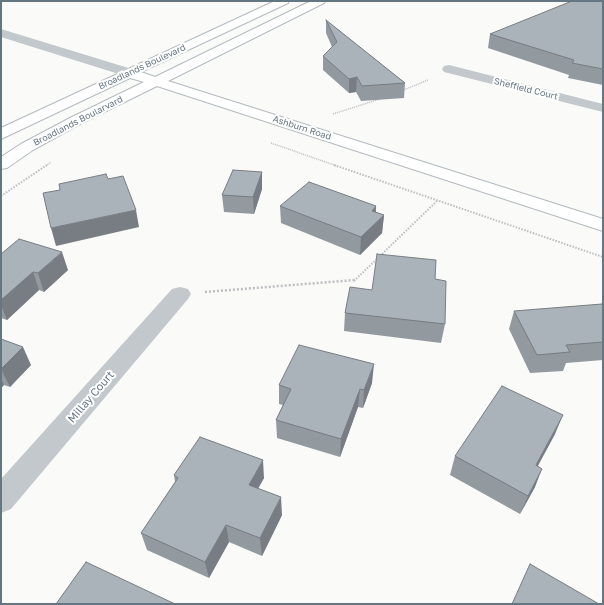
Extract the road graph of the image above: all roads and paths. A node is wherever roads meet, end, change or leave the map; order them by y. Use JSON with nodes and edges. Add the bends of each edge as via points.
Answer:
{"nodes":[{"id":1,"x":284,"y":1,"type":"edge"},
{"id":2,"x":320,"y":1,"type":"edge"},
{"id":3,"x":1,"y":33,"type":"edge"},
{"id":4,"x":449,"y":69,"type":"joint"},
{"id":5,"x":130,"y":73,"type":"junction"},
{"id":6,"x":157,"y":82,"type":"junction"},
{"id":7,"x":400,"y":91,"type":"edge"},
{"id":8,"x":385,"y":96,"type":"edge"},
{"id":9,"x":603,"y":108,"type":"edge"},
{"id":10,"x":333,"y":114,"type":"dead end"},
{"id":11,"x":1,"y":134,"type":"edge"},
{"id":12,"x":267,"y":142,"type":"dead end"},
{"id":13,"x":56,"y":159,"type":"dead end"},
{"id":14,"x":1,"y":164,"type":"edge"},
{"id":15,"x":1,"y":196,"type":"edge"},
{"id":16,"x":438,"y":200,"type":"junction"},
{"id":17,"x":603,"y":225,"type":"edge"},
{"id":18,"x":603,"y":257,"type":"edge"},
{"id":19,"x":180,"y":294,"type":"joint"},
{"id":20,"x":1,"y":500,"type":"edge"}],
"edges":[{"from":1,"to":5,"type":"main road","name":"Broadlands Boulevard"},
{"from":2,"to":6,"type":"main road","name":"Broadlands Boulevard"},
{"from":3,"to":5,"type":"street","name":"Ashburn Road"},
{"from":4,"to":7,"type":"path","via":[[423,83]]},
{"from":4,"to":9,"type":"street","name":"Sheffield Court"},
{"from":5,"to":6,"type":"main road","name":"Ashburn Road"},
{"from":5,"to":11,"type":"main road","name":"Broadlands Boulevard"},
{"from":6,"to":14,"type":"main road","name":"Broadlands Boularvard","via":[[75,121]]},
{"from":6,"to":17,"type":"main road","name":"Ashburn Road"},
{"from":8,"to":10,"type":"path"},
{"from":12,"to":16,"type":"path"},
{"from":13,"to":15,"type":"path"},
{"from":16,"to":18,"type":"path"},
{"from":16,"to":19,"type":"path","via":[[354,281]]},
{"from":19,"to":20,"type":"street","name":"Millay Court"}]}
